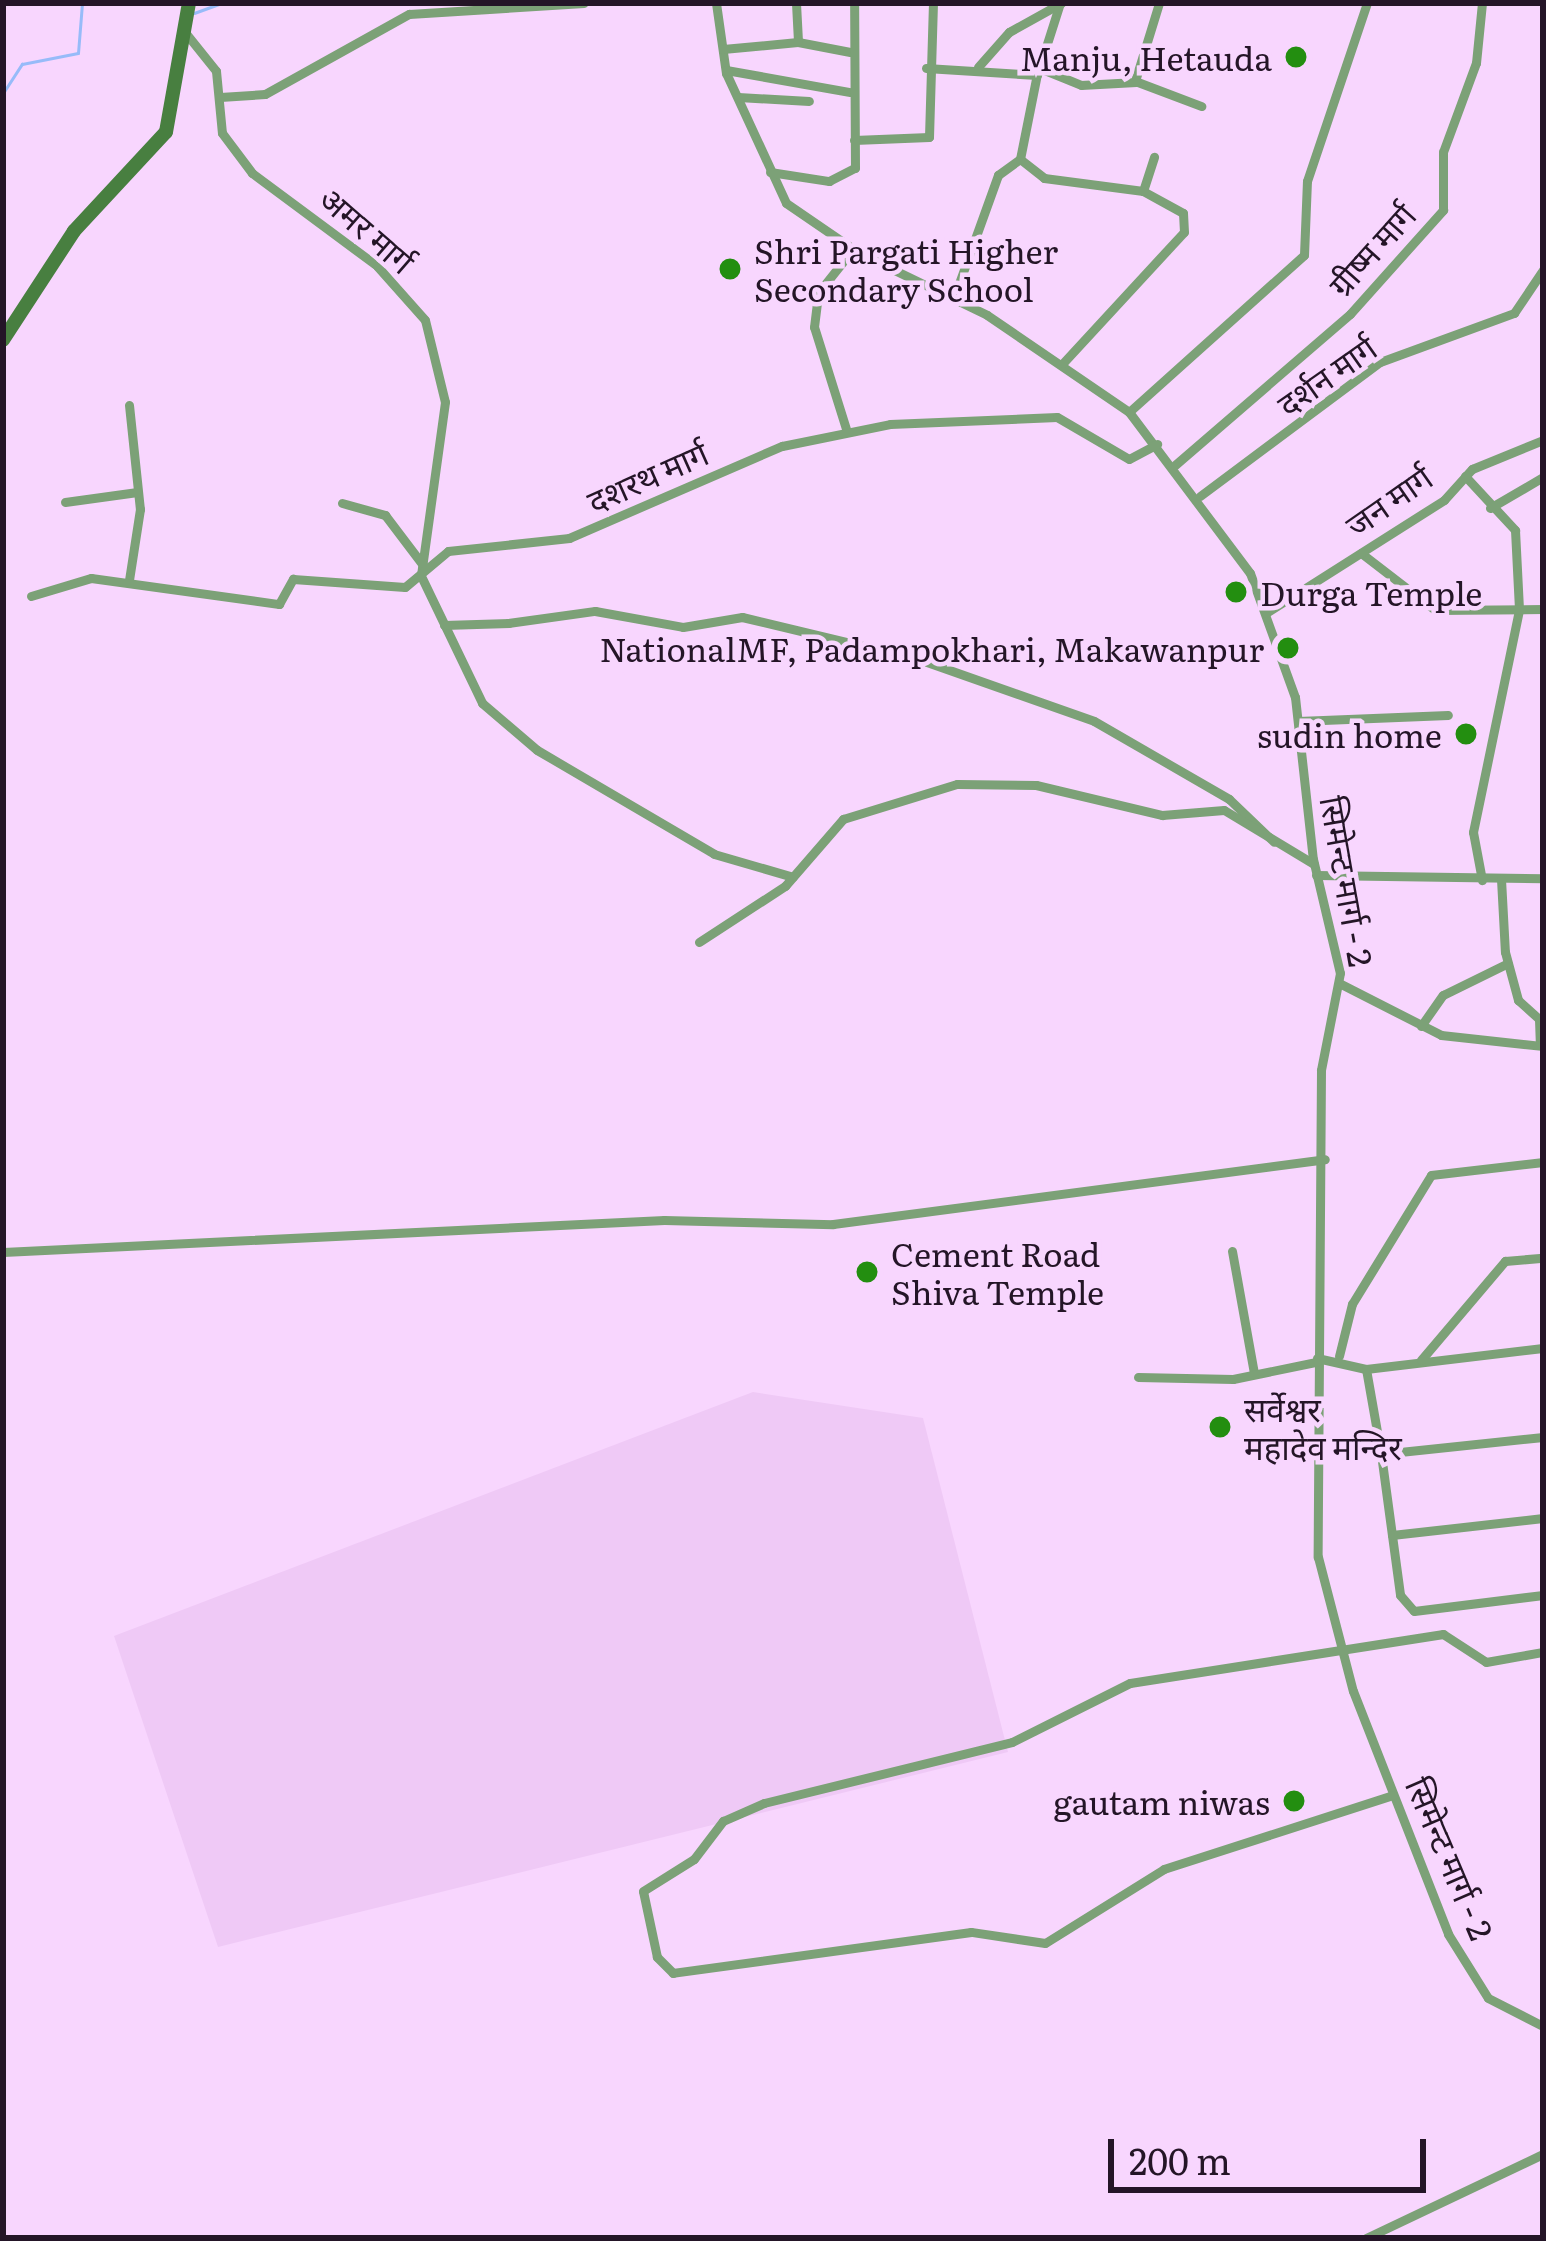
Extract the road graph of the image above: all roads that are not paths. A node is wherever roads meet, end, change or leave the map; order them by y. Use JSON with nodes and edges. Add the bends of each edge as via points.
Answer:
{"nodes":[{"id":1,"x":189,"y":3,"type":"edge"},
{"id":2,"x":584,"y":3,"type":"edge"},
{"id":3,"x":716,"y":3,"type":"edge"},
{"id":4,"x":796,"y":3,"type":"edge"},
{"id":5,"x":854,"y":3,"type":"edge"},
{"id":6,"x":932,"y":3,"type":"edge"},
{"id":7,"x":1060,"y":3,"type":"edge"},
{"id":8,"x":1367,"y":3,"type":"edge"},
{"id":9,"x":1482,"y":3,"type":"edge"},
{"id":10,"x":1155,"y":5,"type":"edge"},
{"id":11,"x":184,"y":30,"type":"junction"},
{"id":12,"x":798,"y":42,"type":"junction"},
{"id":13,"x":723,"y":49,"type":"junction"},
{"id":14,"x":850,"y":52,"type":"junction"},
{"id":15,"x":978,"y":67,"type":"junction"},
{"id":16,"x":926,"y":68,"type":"junction"},
{"id":17,"x":726,"y":70,"type":"junction"},
{"id":18,"x":1039,"y":71,"type":"junction"},
{"id":19,"x":1136,"y":82,"type":"junction"},
{"id":20,"x":850,"y":92,"type":"junction"},
{"id":21,"x":220,"y":97,"type":"junction"},
{"id":22,"x":738,"y":97,"type":"junction"},
{"id":23,"x":809,"y":101,"type":"dead end"},
{"id":24,"x":1201,"y":106,"type":"dead end"},
{"id":25,"x":854,"y":140,"type":"junction"},
{"id":26,"x":1154,"y":157,"type":"dead end"},
{"id":27,"x":1020,"y":159,"type":"junction"},
{"id":28,"x":770,"y":172,"type":"junction"},
{"id":29,"x":1143,"y":191,"type":"junction"},
{"id":30,"x":854,"y":249,"type":"junction"},
{"id":31,"x":1543,"y":270,"type":"edge"},
{"id":32,"x":953,"y":300,"type":"junction"},
{"id":33,"x":3,"y":340,"type":"edge"},
{"id":34,"x":1063,"y":363,"type":"junction"},
{"id":35,"x":129,"y":405,"type":"dead end"},
{"id":36,"x":1129,"y":412,"type":"junction"},
{"id":37,"x":847,"y":432,"type":"junction"},
{"id":38,"x":1543,"y":440,"type":"edge"},
{"id":39,"x":1157,"y":444,"type":"junction"},
{"id":40,"x":1174,"y":465,"type":"junction"},
{"id":41,"x":1465,"y":476,"type":"junction"},
{"id":42,"x":1543,"y":477,"type":"edge"},
{"id":43,"x":137,"y":492,"type":"junction"},
{"id":44,"x":1200,"y":496,"type":"junction"},
{"id":45,"x":65,"y":502,"type":"dead end"},
{"id":46,"x":342,"y":503,"type":"dead end"},
{"id":47,"x":1490,"y":508,"type":"junction"},
{"id":48,"x":1360,"y":553,"type":"junction"},
{"id":49,"x":422,"y":570,"type":"junction"},
{"id":50,"x":129,"y":580,"type":"junction"},
{"id":51,"x":31,"y":596,"type":"dead end"},
{"id":52,"x":1543,"y":609,"type":"edge"},
{"id":53,"x":1519,"y":610,"type":"junction"},
{"id":54,"x":1266,"y":613,"type":"junction"},
{"id":55,"x":443,"y":624,"type":"junction"},
{"id":56,"x":1448,"y":715,"type":"dead end"},
{"id":57,"x":1298,"y":721,"type":"junction"},
{"id":58,"x":1274,"y":842,"type":"junction"},
{"id":59,"x":1315,"y":870,"type":"junction"},
{"id":60,"x":793,"y":877,"type":"junction"},
{"id":61,"x":1543,"y":878,"type":"edge"},
{"id":62,"x":1501,"y":879,"type":"junction"},
{"id":63,"x":1482,"y":880,"type":"junction"},
{"id":64,"x":699,"y":942,"type":"dead end"},
{"id":65,"x":1508,"y":962,"type":"junction"},
{"id":66,"x":1340,"y":984,"type":"junction"},
{"id":67,"x":1421,"y":1027,"type":"junction"},
{"id":68,"x":1542,"y":1046,"type":"edge"},
{"id":69,"x":1324,"y":1159,"type":"junction"},
{"id":70,"x":1543,"y":1162,"type":"edge"},
{"id":71,"x":1232,"y":1251,"type":"dead end"},
{"id":72,"x":3,"y":1252,"type":"edge"},
{"id":73,"x":1543,"y":1258,"type":"edge"},
{"id":74,"x":1543,"y":1348,"type":"edge"},
{"id":75,"x":1339,"y":1357,"type":"junction"},
{"id":76,"x":1316,"y":1360,"type":"junction"},
{"id":77,"x":1421,"y":1360,"type":"junction"},
{"id":78,"x":1366,"y":1369,"type":"junction"},
{"id":79,"x":1255,"y":1372,"type":"junction"},
{"id":80,"x":1138,"y":1377,"type":"dead end"},
{"id":81,"x":1543,"y":1437,"type":"edge"},
{"id":82,"x":1381,"y":1454,"type":"junction"},
{"id":83,"x":1543,"y":1518,"type":"edge"},
{"id":84,"x":1392,"y":1534,"type":"junction"},
{"id":85,"x":1543,"y":1595,"type":"edge"},
{"id":86,"x":1543,"y":1652,"type":"edge"},
{"id":87,"x":1343,"y":1653,"type":"junction"},
{"id":88,"x":1393,"y":1795,"type":"junction"},
{"id":89,"x":1543,"y":2026,"type":"edge"},
{"id":90,"x":1543,"y":2154,"type":"edge"},
{"id":91,"x":1366,"y":2238,"type":"edge"}],
"edges":[{"from":1,"to":11,"type":"street"},
{"from":2,"to":21,"type":"street","via":[[410,14],[265,94]]},
{"from":3,"to":13,"type":"street","name":"सिमेन्ट मार्ग - 2"},
{"from":4,"to":12,"type":"street"},
{"from":5,"to":14,"type":"street"},
{"from":6,"to":16,"type":"street"},
{"from":7,"to":15,"type":"street","via":[[1010,32]]},
{"from":7,"to":18,"type":"street"},
{"from":8,"to":36,"type":"street","via":[[1307,181],[1304,254]]},
{"from":9,"to":40,"type":"street","name":"ग्रीष्म मार्ग","via":[[1476,63],[1443,152],[1443,210],[1349,314]]},
{"from":10,"to":19,"type":"street"},
{"from":11,"to":21,"type":"street","name":"अमर मार्ग","via":[[203,47]]},
{"from":11,"to":33,"type":"street","via":[[166,132],[74,231]]},
{"from":12,"to":13,"type":"street"},
{"from":12,"to":14,"type":"street"},
{"from":13,"to":17,"type":"street","name":"सिमेन्ट मार्ग - 2"},
{"from":14,"to":20,"type":"street"},
{"from":15,"to":16,"type":"street"},
{"from":15,"to":18,"type":"street"},
{"from":16,"to":25,"type":"street","via":[[929,137]]},
{"from":17,"to":20,"type":"street"},
{"from":17,"to":22,"type":"street","name":"सिमेन्ट मार्ग - 2"},
{"from":18,"to":19,"type":"street","via":[[1081,85]]},
{"from":18,"to":27,"type":"street"},
{"from":19,"to":24,"type":"street"},
{"from":20,"to":25,"type":"street"},
{"from":21,"to":49,"type":"street","name":"अमर मार्ग","via":[[222,133],[251,172],[376,266],[425,320],[445,402]]},
{"from":22,"to":23,"type":"street"},
{"from":22,"to":28,"type":"street","name":"सिमेन्ट मार्ग - 2"},
{"from":25,"to":28,"type":"street","via":[[850,176]]},
{"from":26,"to":29,"type":"street"},
{"from":27,"to":29,"type":"street","via":[[1044,178]]},
{"from":27,"to":32,"type":"street","via":[[998,176]]},
{"from":28,"to":30,"type":"street","name":"सिमेन्ट मार्ग - 2","via":[[786,202]]},
{"from":29,"to":34,"type":"street","via":[[1183,213],[1184,232]]},
{"from":30,"to":32,"type":"street","name":"सिमेन्ट मार्ग - 2"},
{"from":30,"to":37,"type":"street","via":[[818,293],[814,327]]},
{"from":31,"to":44,"type":"street","name":"दर्शन मार्ग","via":[[1514,313],[1379,362]]},
{"from":32,"to":34,"type":"street","name":"सिमेन्ट मार्ग - 2"},
{"from":34,"to":36,"type":"street","name":"सिमेन्ट मार्ग - 2"},
{"from":35,"to":43,"type":"street"},
{"from":36,"to":39,"type":"street","name":"सिमेन्ट मार्ग - 2"},
{"from":37,"to":39,"type":"street","name":"दशरथ मार्ग","via":[[1057,417],[1129,459]]},
{"from":37,"to":49,"type":"street","name":"दशरथ मार्ग","via":[[782,446],[569,538],[448,550]]},
{"from":38,"to":41,"type":"street","name":"जन मार्ग"},
{"from":39,"to":40,"type":"street","name":"सिमेन्ट मार्ग - 2"},
{"from":40,"to":44,"type":"street","name":"सिमेन्ट मार्ग - 2"},
{"from":41,"to":47,"type":"street"},
{"from":41,"to":48,"type":"street","name":"जन मार्ग"},
{"from":42,"to":47,"type":"street"},
{"from":43,"to":45,"type":"street"},
{"from":43,"to":50,"type":"street"},
{"from":44,"to":54,"type":"street","name":"सिमेन्ट मार्ग - 2"},
{"from":46,"to":49,"type":"street","via":[[385,515]]},
{"from":47,"to":53,"type":"street","via":[[1515,530]]},
{"from":48,"to":53,"type":"street","via":[[1436,610]]},
{"from":48,"to":54,"type":"street","name":"जन मार्ग"},
{"from":49,"to":50,"type":"street","name":"दशरथ मार्ग","via":[[405,587],[293,579],[279,604]]},
{"from":49,"to":55,"type":"street"},
{"from":50,"to":51,"type":"street","name":"दशरथ मार्ग","via":[[64,581]]},
{"from":52,"to":53,"type":"street"},
{"from":53,"to":63,"type":"street","via":[[1473,832]]},
{"from":54,"to":57,"type":"street","name":"सिमेन्ट मार्ग - 2"},
{"from":55,"to":58,"type":"street","via":[[602,611],[683,627],[732,616],[922,660],[1110,729],[1229,800]]},
{"from":55,"to":60,"type":"street","via":[[482,703],[524,741],[714,854]]},
{"from":56,"to":57,"type":"street"},
{"from":57,"to":59,"type":"street","name":"सिमेन्ट मार्ग - 2"},
{"from":58,"to":59,"type":"street"},
{"from":58,"to":60,"type":"street","via":[[1224,810],[1162,815],[1036,785],[957,784],[843,820]]},
{"from":59,"to":63,"type":"street"},
{"from":59,"to":66,"type":"street","name":"सिमेन्ट मार्ग - 2"},
{"from":60,"to":64,"type":"street"},
{"from":61,"to":62,"type":"street"},
{"from":62,"to":63,"type":"street"},
{"from":62,"to":65,"type":"street"},
{"from":65,"to":67,"type":"street","via":[[1443,995]]},
{"from":65,"to":68,"type":"street","via":[[1518,1000],[1539,1019]]},
{"from":66,"to":67,"type":"street"},
{"from":66,"to":69,"type":"street","name":"सिमेन्ट मार्ग - 2","via":[[1323,1043]]},
{"from":67,"to":68,"type":"street"},
{"from":69,"to":72,"type":"street","via":[[833,1225],[664,1220]]},
{"from":69,"to":76,"type":"street","name":"सिमेन्ट मार्ग - 2"},
{"from":70,"to":75,"type":"street","via":[[1432,1175],[1352,1304]]},
{"from":71,"to":79,"type":"street"},
{"from":73,"to":77,"type":"street","via":[[1505,1262]]},
{"from":74,"to":77,"type":"street"},
{"from":75,"to":76,"type":"street"},
{"from":75,"to":78,"type":"street"},
{"from":76,"to":79,"type":"street"},
{"from":76,"to":87,"type":"street","name":"सिमेन्ट मार्ग - 2","via":[[1318,1557]]},
{"from":77,"to":78,"type":"street"},
{"from":78,"to":82,"type":"street"},
{"from":79,"to":80,"type":"street"},
{"from":81,"to":82,"type":"street"},
{"from":82,"to":84,"type":"street"},
{"from":83,"to":84,"type":"street"},
{"from":84,"to":85,"type":"street","via":[[1400,1595],[1414,1611]]},
{"from":86,"to":87,"type":"street","via":[[1486,1662],[1443,1634]]},
{"from":87,"to":88,"type":"street","name":"सिमेन्ट मार्ग - 2"},
{"from":87,"to":88,"type":"street","via":[[1130,1683],[1012,1742],[764,1803],[647,1883],[657,1957],[673,1973],[971,1932],[1046,1943],[1164,1869]]},
{"from":88,"to":89,"type":"street","name":"सिमेन्ट मार्ग - 2","via":[[1448,1934],[1488,1998]]},
{"from":90,"to":91,"type":"street"}]}
